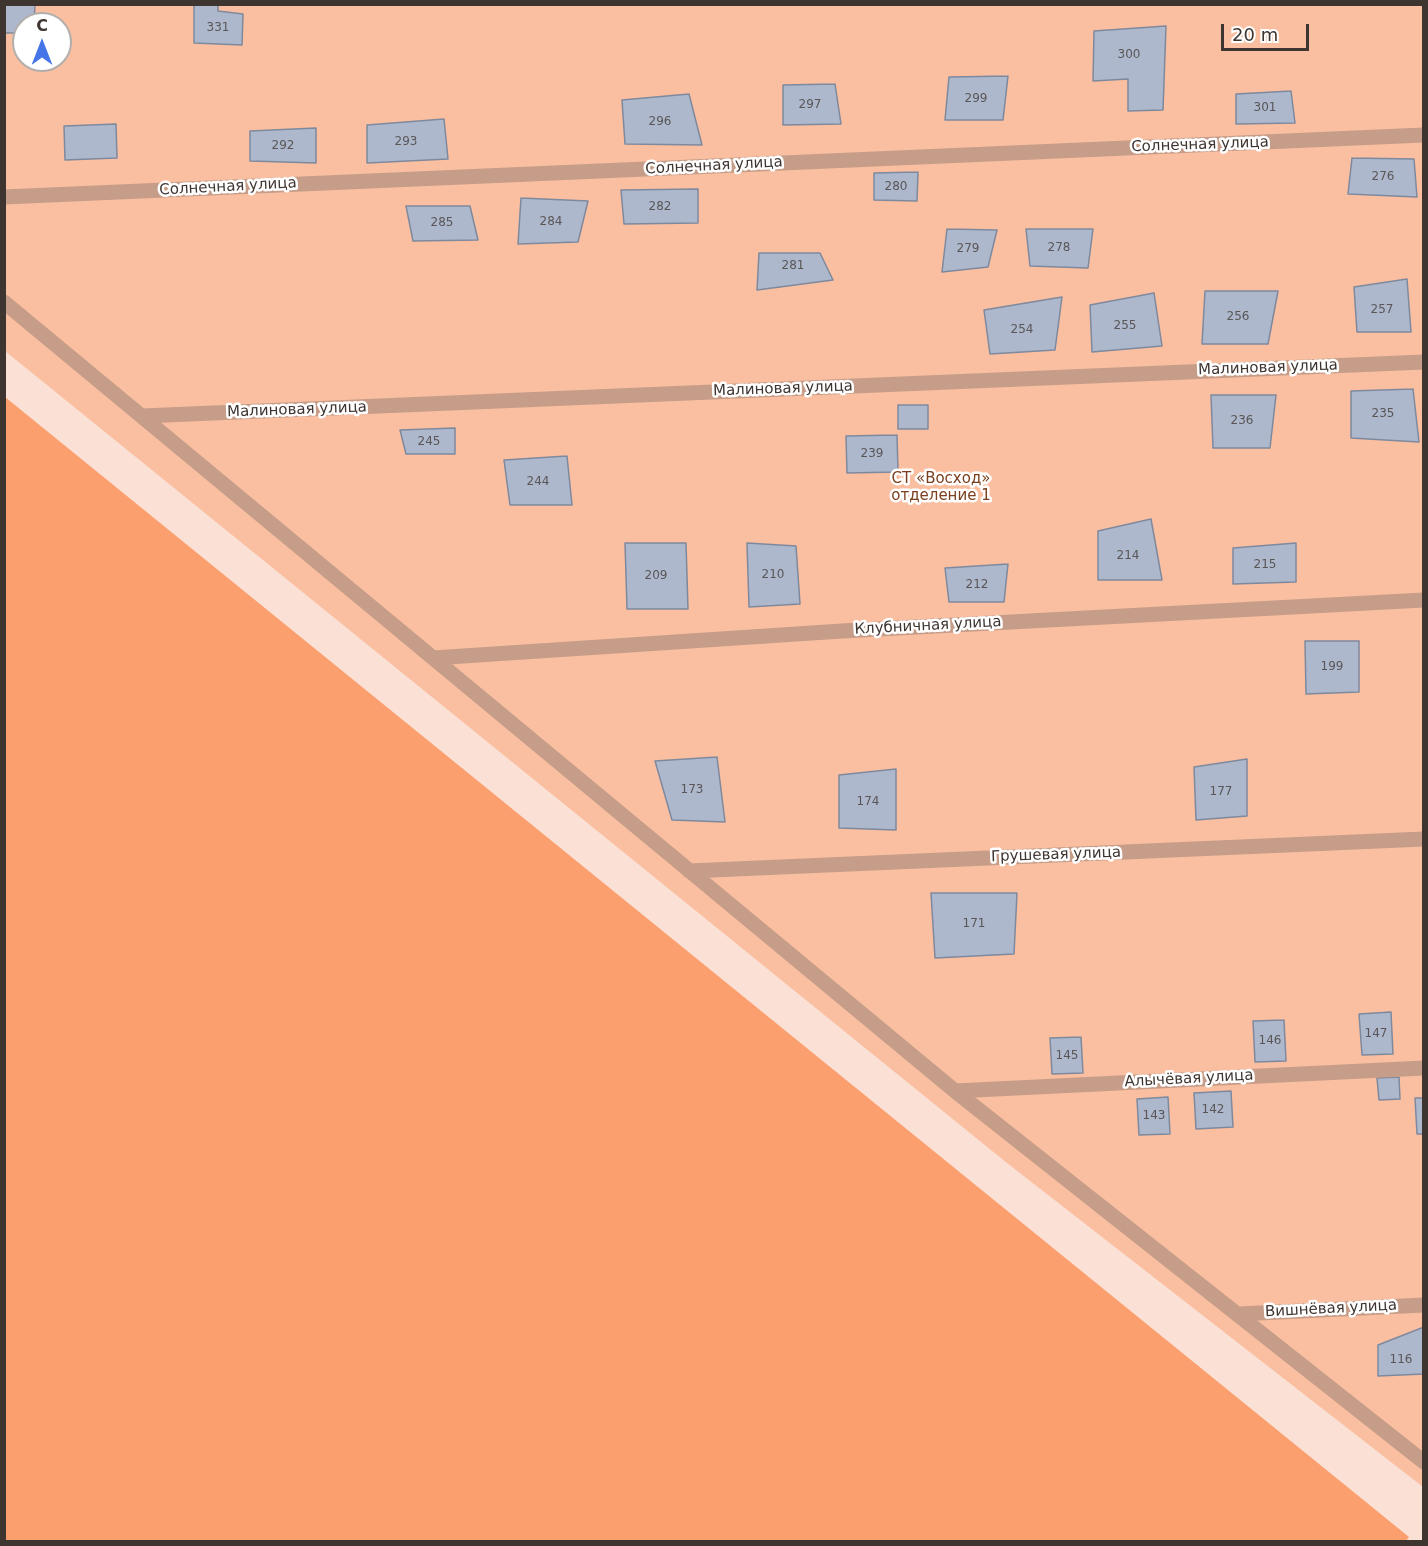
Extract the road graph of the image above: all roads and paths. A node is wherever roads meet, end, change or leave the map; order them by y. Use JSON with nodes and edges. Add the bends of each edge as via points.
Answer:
{"nodes":[{"id":1,"x":1424,"y":135,"type":"edge"},
{"id":2,"x":4,"y":197,"type":"edge"},
{"id":3,"x":4,"y":302,"type":"edge"},
{"id":4,"x":1424,"y":362,"type":"edge"},
{"id":5,"x":142,"y":416,"type":"junction"},
{"id":6,"x":1424,"y":600,"type":"edge"},
{"id":7,"x":433,"y":658,"type":"junction"},
{"id":8,"x":1424,"y":839,"type":"edge"},
{"id":9,"x":689,"y":871,"type":"junction"},
{"id":10,"x":1424,"y":1068,"type":"edge"},
{"id":11,"x":955,"y":1091,"type":"junction"},
{"id":12,"x":1424,"y":1305,"type":"edge"},
{"id":13,"x":1239,"y":1314,"type":"junction"},
{"id":14,"x":1424,"y":1462,"type":"edge"}],
"edges":[{"from":1,"to":2,"type":"street","name":"Солнечная улица"},
{"from":3,"to":5,"type":"street"},
{"from":4,"to":5,"type":"street","name":"Малиновая улица"},
{"from":5,"to":7,"type":"street"},
{"from":6,"to":7,"type":"street","name":"Клубничная улица","via":[[842,631]]},
{"from":7,"to":9,"type":"street"},
{"from":8,"to":9,"type":"street","name":"Грушевая улица"},
{"from":9,"to":11,"type":"street"},
{"from":10,"to":11,"type":"street","name":"Алычёвая улица"},
{"from":11,"to":13,"type":"street"},
{"from":12,"to":13,"type":"street","name":"Вишнёвая улица"},
{"from":13,"to":14,"type":"street"}]}
